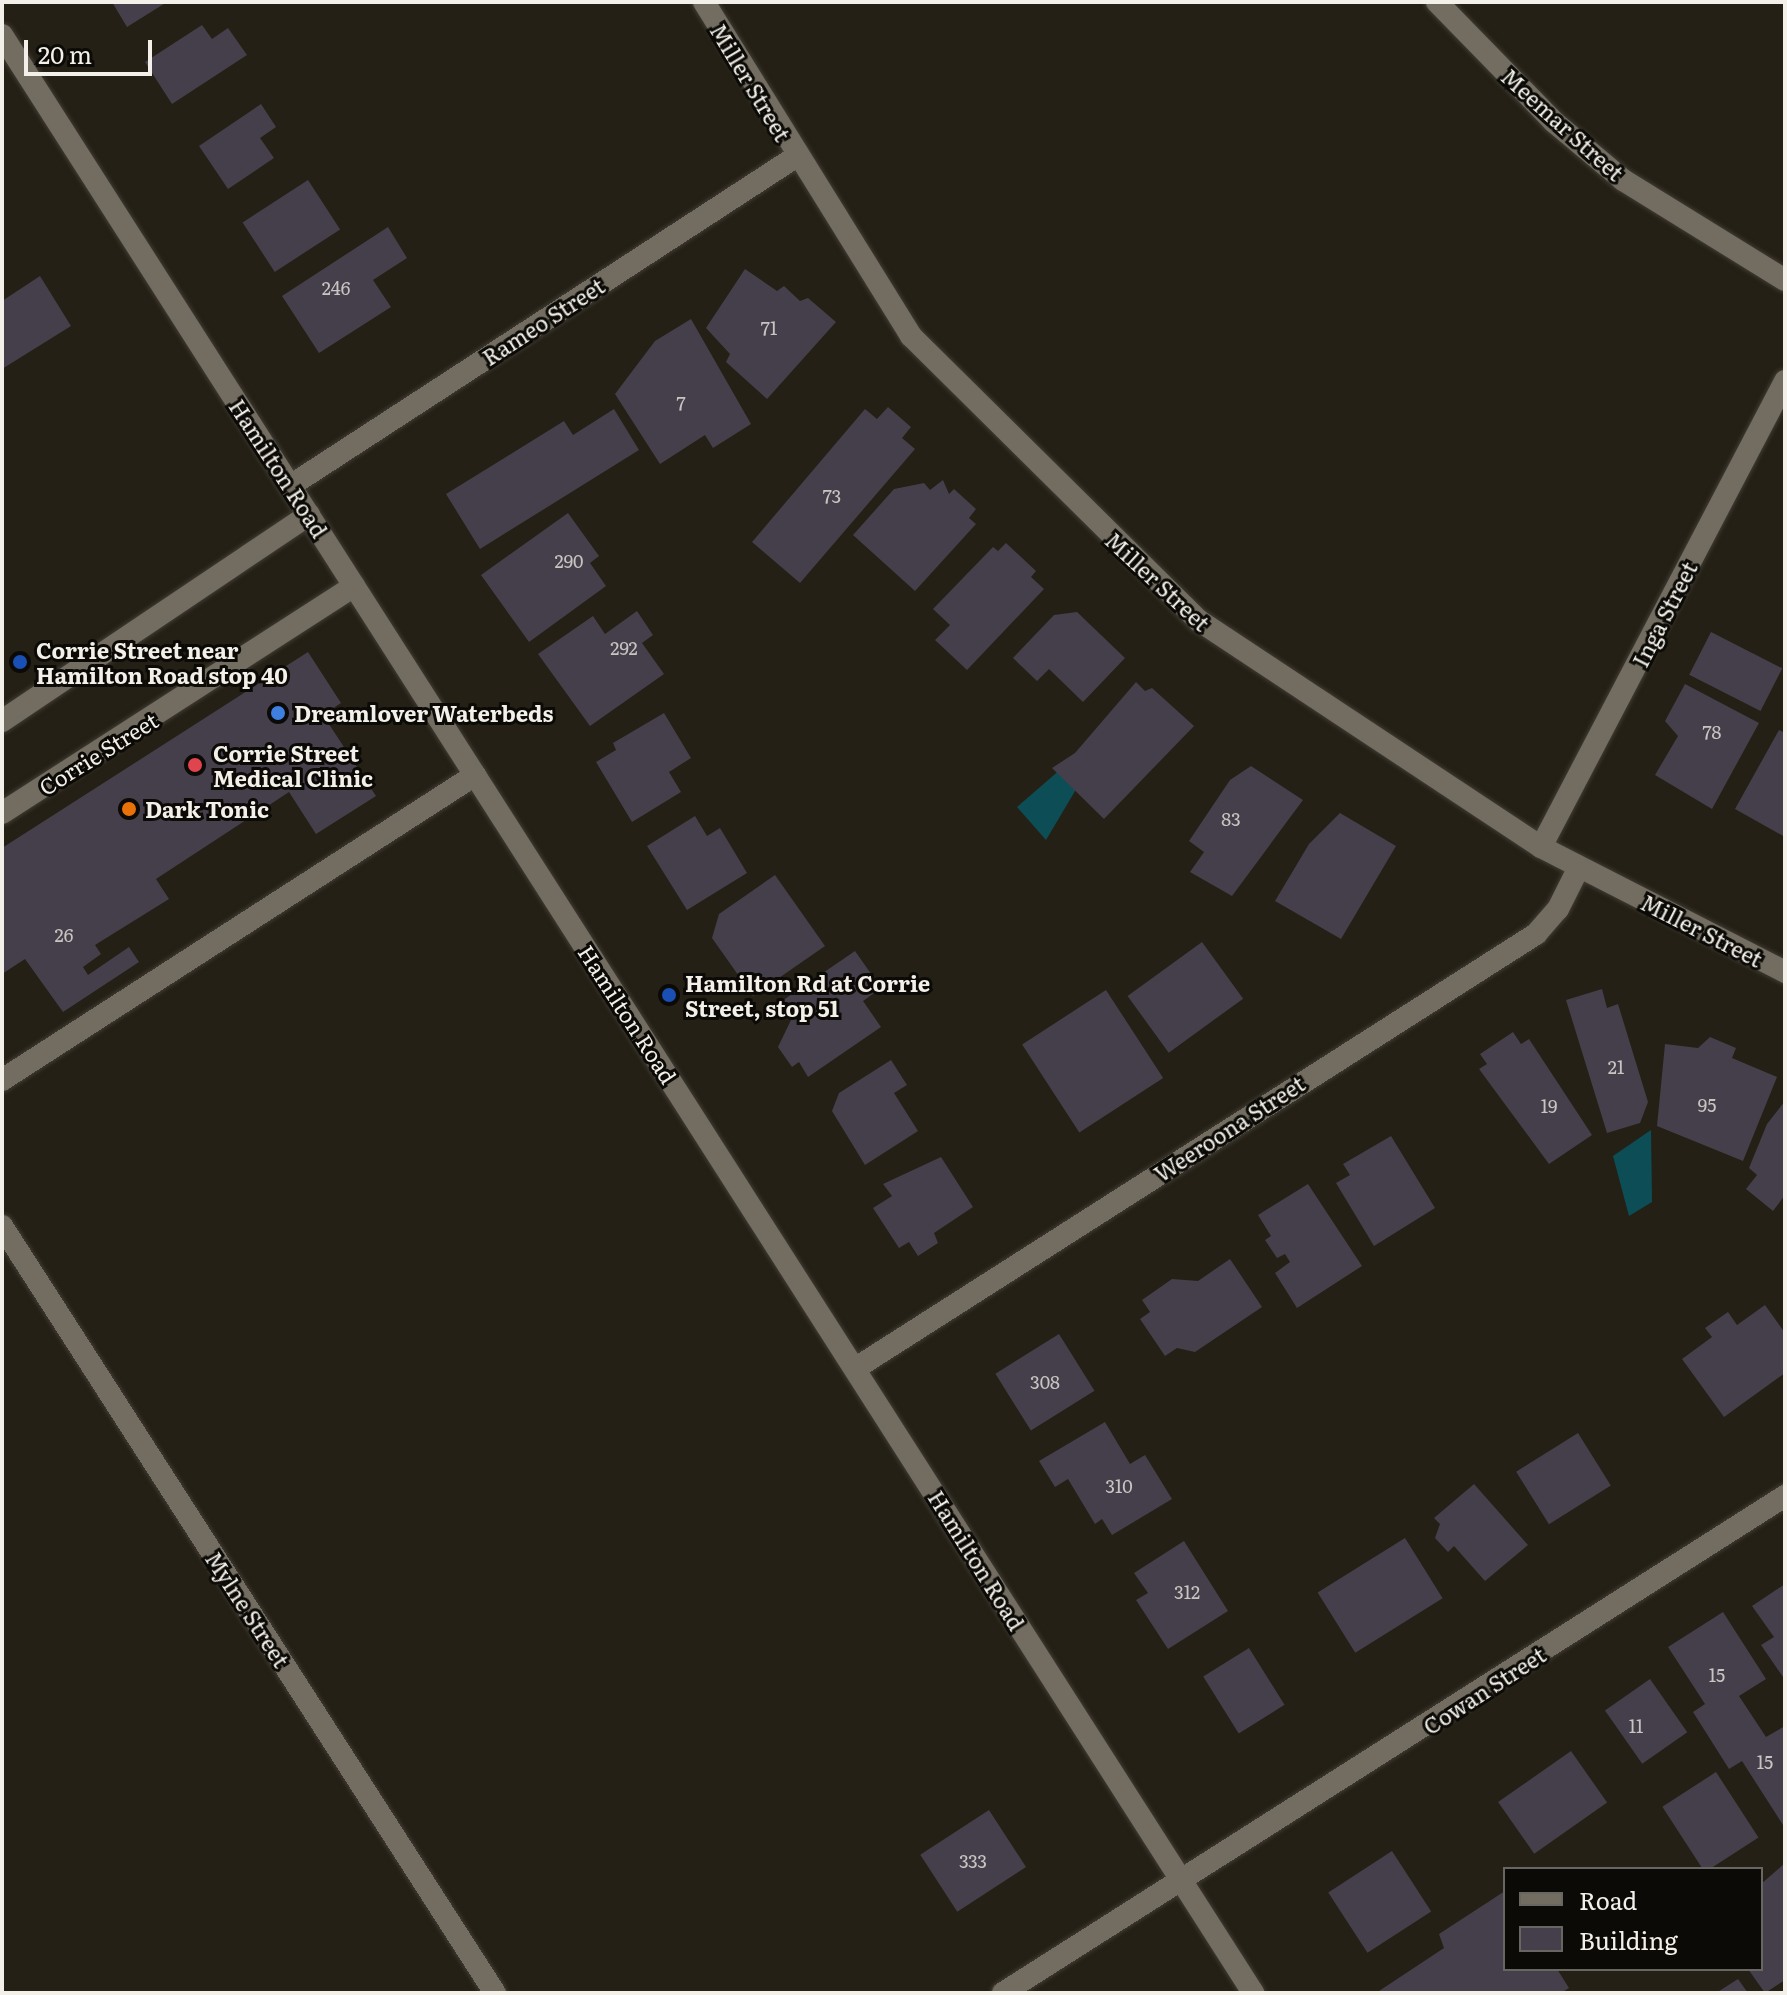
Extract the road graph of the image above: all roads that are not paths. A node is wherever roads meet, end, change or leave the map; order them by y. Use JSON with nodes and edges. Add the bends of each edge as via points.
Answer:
{"nodes":[{"id":1,"x":704,"y":2,"type":"edge"},
{"id":2,"x":1437,"y":2,"type":"edge"},
{"id":3,"x":2,"y":35,"type":"edge"},
{"id":4,"x":797,"y":156,"type":"junction"},
{"id":5,"x":1785,"y":280,"type":"edge"},
{"id":6,"x":1785,"y":381,"type":"edge"},
{"id":7,"x":290,"y":486,"type":"junction"},
{"id":8,"x":309,"y":515,"type":"junction"},
{"id":9,"x":354,"y":586,"type":"junction"},
{"id":10,"x":2,"y":721,"type":"edge"},
{"id":11,"x":475,"y":775,"type":"junction"},
{"id":12,"x":2,"y":813,"type":"edge"},
{"id":13,"x":1541,"y":847,"type":"junction"},
{"id":14,"x":1579,"y":867,"type":"junction"},
{"id":15,"x":1785,"y":972,"type":"edge"},
{"id":16,"x":2,"y":1080,"type":"edge"},
{"id":17,"x":2,"y":1226,"type":"edge"},
{"id":18,"x":856,"y":1368,"type":"junction"},
{"id":19,"x":1785,"y":1496,"type":"edge"},
{"id":20,"x":1181,"y":1881,"type":"junction"},
{"id":21,"x":495,"y":1993,"type":"edge"},
{"id":22,"x":1003,"y":1993,"type":"edge"},
{"id":23,"x":1253,"y":1993,"type":"edge"}],
"edges":[{"from":1,"to":4,"type":"street","name":"Miller Street"},
{"from":2,"to":5,"type":"street","name":"Meemar Street","via":[[1554,122],[1623,180]]},
{"from":3,"to":7,"type":"street","name":"Hamilton Road"},
{"from":4,"to":7,"type":"street","name":"Rameo Street"},
{"from":4,"to":13,"type":"street","name":"Miller Street","via":[[911,336],[1151,578],[1244,653]]},
{"from":6,"to":13,"type":"street","name":"Inga Street"},
{"from":7,"to":8,"type":"street","name":"Hamilton Road"},
{"from":8,"to":9,"type":"street","name":"Hamilton Road"},
{"from":8,"to":10,"type":"street"},
{"from":9,"to":11,"type":"street","name":"Hamilton Road"},
{"from":9,"to":12,"type":"street","name":"Corrie Street"},
{"from":11,"to":16,"type":"street"},
{"from":11,"to":18,"type":"street","name":"Hamilton Road"},
{"from":13,"to":14,"type":"street","name":"Miller Street"},
{"from":14,"to":15,"type":"street","name":"Miller Street"},
{"from":14,"to":18,"type":"street","name":"Weeroona Street","via":[[1558,909],[1536,934]]},
{"from":17,"to":21,"type":"street","name":"Mylne Street"},
{"from":18,"to":20,"type":"street","name":"Hamilton Road"},
{"from":19,"to":20,"type":"street","name":"Cowan Street"},
{"from":20,"to":22,"type":"street","name":"Cowan Street"},
{"from":20,"to":23,"type":"street","name":"Hamilton Road"}]}
